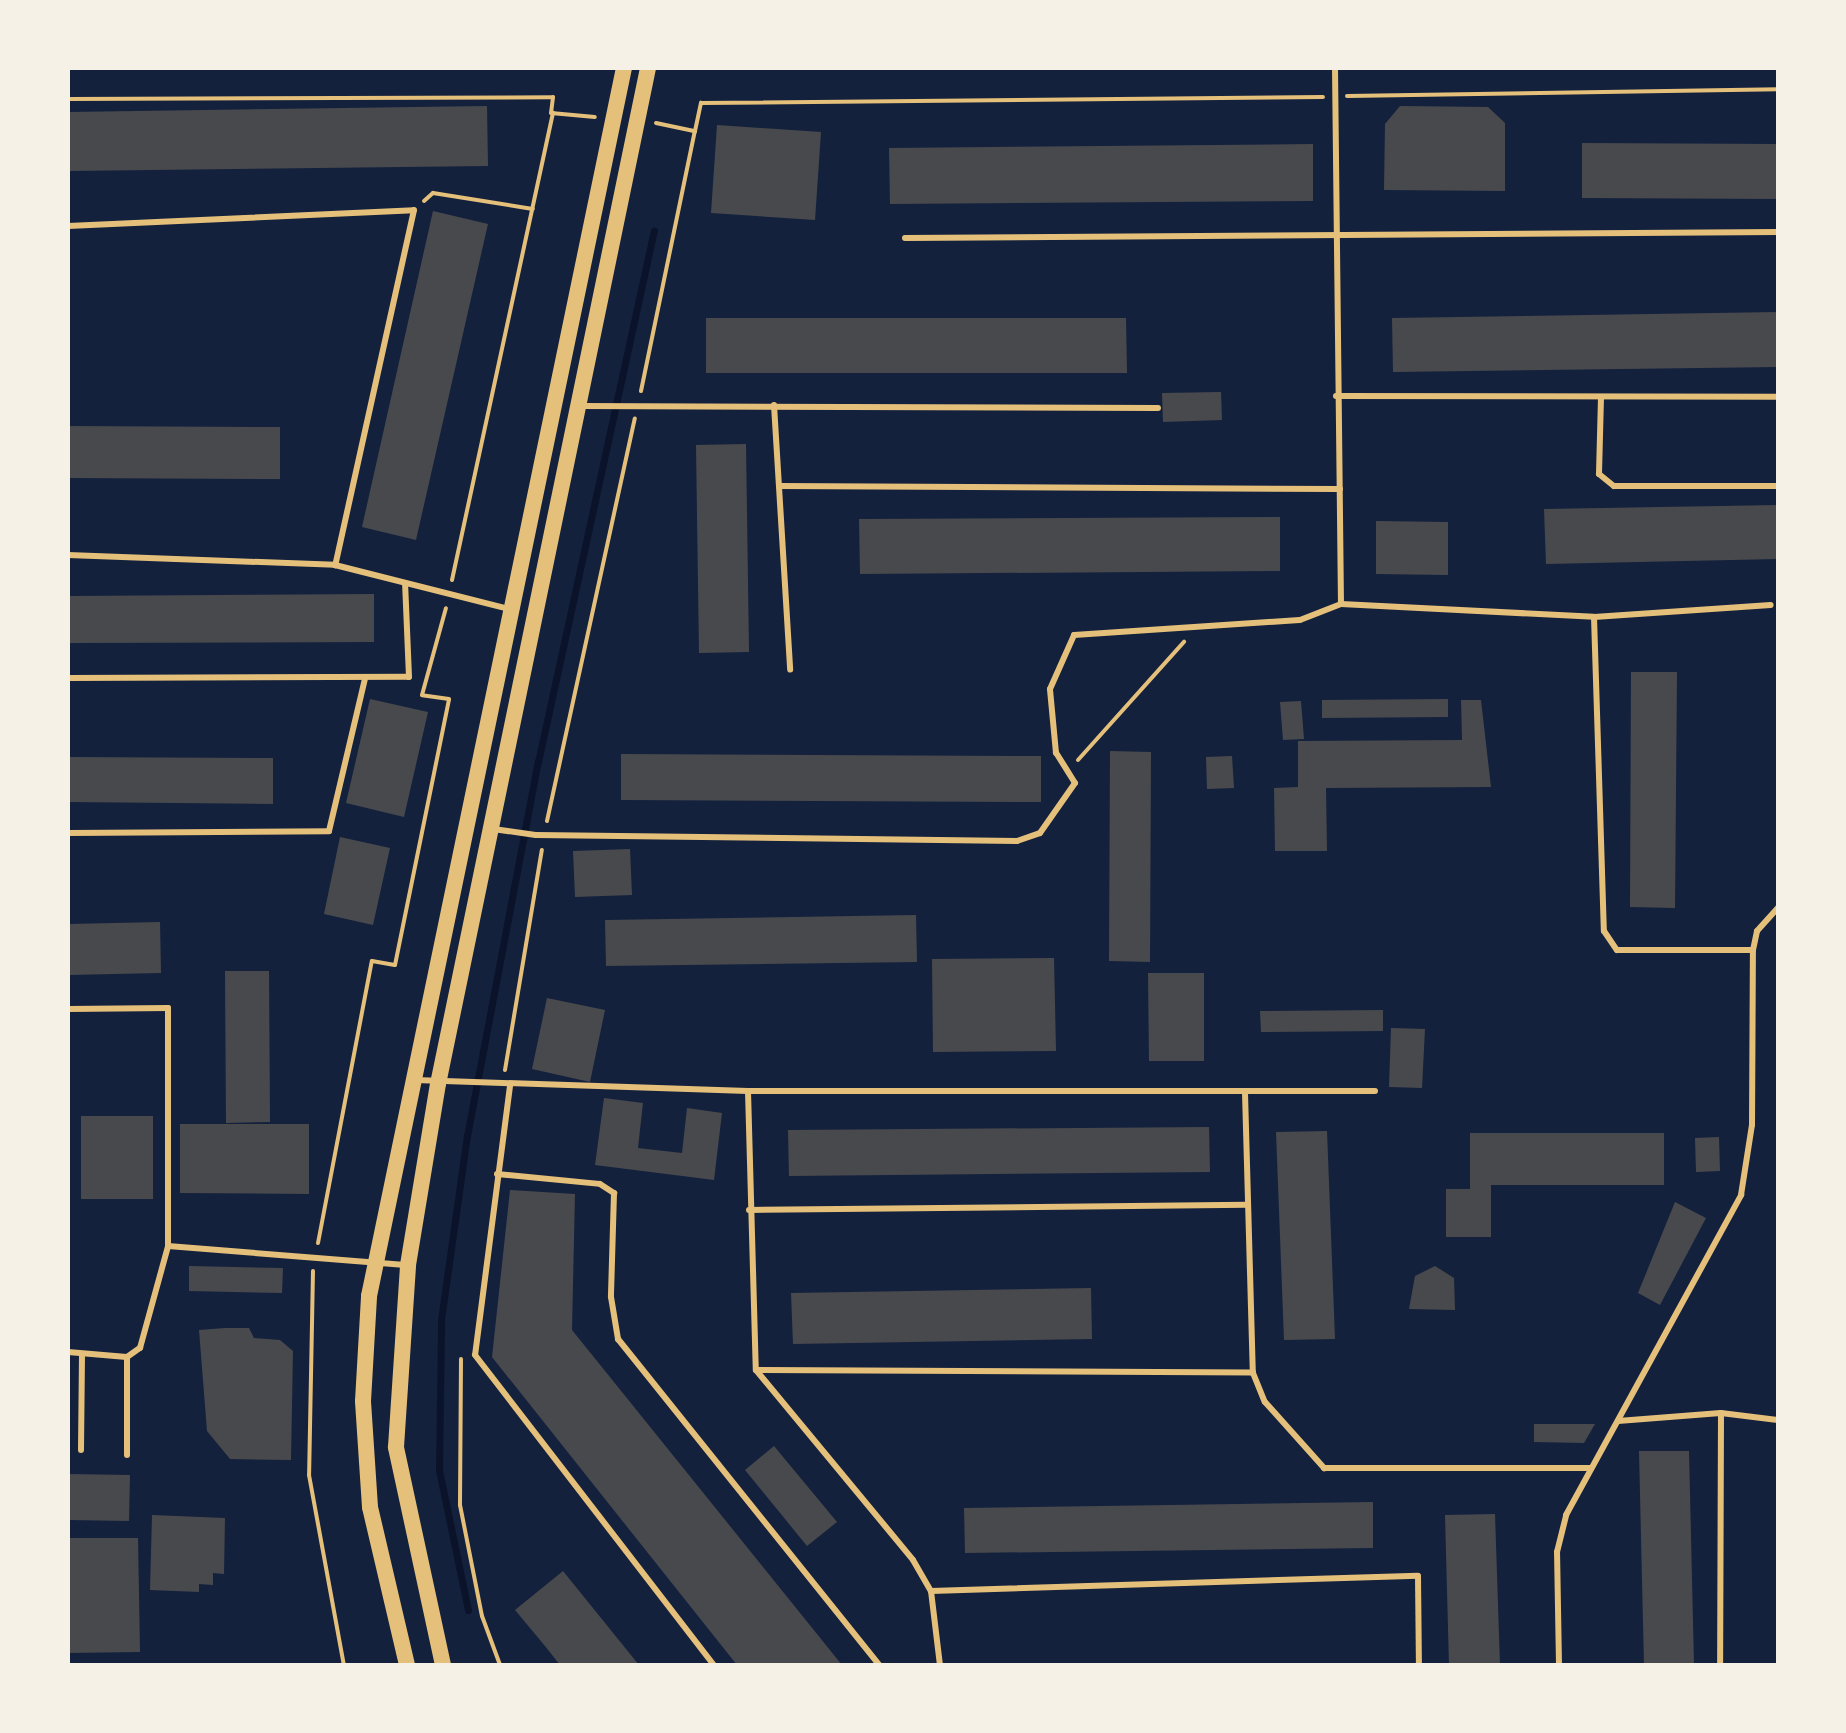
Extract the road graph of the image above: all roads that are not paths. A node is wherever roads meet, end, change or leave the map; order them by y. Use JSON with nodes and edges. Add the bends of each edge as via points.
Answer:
{"nodes":[{"id":1,"x":624,"y":68,"type":"edge"},
{"id":2,"x":648,"y":68,"type":"edge"},
{"id":3,"x":1335,"y":68,"type":"edge"},
{"id":4,"x":68,"y":226,"type":"edge"},
{"id":5,"x":1778,"y":232,"type":"edge"},
{"id":6,"x":1341,"y":236,"type":"junction"},
{"id":7,"x":905,"y":238,"type":"dead end"},
{"id":8,"x":1336,"y":396,"type":"junction"},
{"id":9,"x":1601,"y":397,"type":"junction"},
{"id":10,"x":1778,"y":397,"type":"edge"},
{"id":11,"x":774,"y":405,"type":"junction"},
{"id":12,"x":578,"y":406,"type":"junction"},
{"id":13,"x":1158,"y":408,"type":"dead end"},
{"id":14,"x":779,"y":486,"type":"junction"},
{"id":15,"x":1778,"y":486,"type":"edge"},
{"id":16,"x":1340,"y":489,"type":"junction"},
{"id":17,"x":68,"y":555,"type":"edge"},
{"id":18,"x":335,"y":565,"type":"junction"},
{"id":19,"x":405,"y":583,"type":"junction"},
{"id":20,"x":1341,"y":604,"type":"junction"},
{"id":21,"x":1771,"y":605,"type":"dead end"},
{"id":22,"x":509,"y":609,"type":"junction"},
{"id":23,"x":1594,"y":617,"type":"junction"},
{"id":24,"x":790,"y":670,"type":"dead end"},
{"id":25,"x":68,"y":678,"type":"edge"},
{"id":26,"x":365,"y":679,"type":"junction"},
{"id":27,"x":490,"y":828,"type":"junction"},
{"id":28,"x":68,"y":833,"type":"edge"},
{"id":29,"x":1778,"y":908,"type":"edge"},
{"id":30,"x":1753,"y":950,"type":"junction"},
{"id":31,"x":68,"y":1009,"type":"edge"},
{"id":32,"x":412,"y":1080,"type":"junction"},
{"id":33,"x":438,"y":1084,"type":"junction"},
{"id":34,"x":506,"y":1086,"type":"junction"},
{"id":35,"x":748,"y":1091,"type":"junction"},
{"id":36,"x":1375,"y":1091,"type":"dead end"},
{"id":37,"x":1245,"y":1093,"type":"junction"},
{"id":38,"x":497,"y":1174,"type":"junction"},
{"id":39,"x":1247,"y":1205,"type":"junction"},
{"id":40,"x":749,"y":1210,"type":"junction"},
{"id":41,"x":168,"y":1246,"type":"junction"},
{"id":42,"x":374,"y":1262,"type":"junction"},
{"id":43,"x":408,"y":1265,"type":"junction"},
{"id":44,"x":68,"y":1352,"type":"edge"},
{"id":45,"x":82,"y":1357,"type":"junction"},
{"id":46,"x":127,"y":1357,"type":"junction"},
{"id":47,"x":756,"y":1370,"type":"junction"},
{"id":48,"x":1253,"y":1373,"type":"junction"},
{"id":49,"x":1721,"y":1413,"type":"junction"},
{"id":50,"x":1778,"y":1420,"type":"edge"},
{"id":51,"x":1618,"y":1421,"type":"junction"},
{"id":52,"x":81,"y":1450,"type":"dead end"},
{"id":53,"x":127,"y":1455,"type":"dead end"},
{"id":54,"x":1591,"y":1468,"type":"junction"},
{"id":55,"x":931,"y":1591,"type":"junction"},
{"id":56,"x":407,"y":1665,"type":"edge"},
{"id":57,"x":443,"y":1665,"type":"edge"},
{"id":58,"x":714,"y":1665,"type":"edge"},
{"id":59,"x":879,"y":1665,"type":"edge"},
{"id":60,"x":940,"y":1665,"type":"edge"},
{"id":61,"x":1419,"y":1665,"type":"edge"},
{"id":62,"x":1559,"y":1665,"type":"edge"},
{"id":63,"x":1720,"y":1665,"type":"edge"}],
"edges":[{"from":1,"to":22,"type":"main road"},
{"from":2,"to":12,"type":"main road"},
{"from":3,"to":6,"type":"lane"},
{"from":4,"to":18,"type":"lane","via":[[414,210]]},
{"from":5,"to":6,"type":"lane"},
{"from":6,"to":7,"type":"lane"},
{"from":6,"to":8,"type":"lane"},
{"from":8,"to":9,"type":"lane"},
{"from":8,"to":16,"type":"lane"},
{"from":9,"to":10,"type":"lane"},
{"from":9,"to":15,"type":"lane","via":[[1599,474],[1614,486]]},
{"from":11,"to":12,"type":"lane"},
{"from":11,"to":13,"type":"lane"},
{"from":11,"to":14,"type":"lane"},
{"from":12,"to":27,"type":"main road"},
{"from":14,"to":16,"type":"lane"},
{"from":14,"to":24,"type":"lane"},
{"from":16,"to":20,"type":"lane"},
{"from":17,"to":18,"type":"lane"},
{"from":18,"to":19,"type":"lane"},
{"from":19,"to":22,"type":"lane"},
{"from":19,"to":26,"type":"lane","via":[[409,677]]},
{"from":20,"to":23,"type":"lane"},
{"from":20,"to":27,"type":"lane","via":[[1300,620],[1074,635],[1050,689],[1056,753],[1071,768],[1075,783],[1040,833],[1017,841],[540,835]]},
{"from":21,"to":23,"type":"lane"},
{"from":22,"to":32,"type":"main road"},
{"from":23,"to":30,"type":"lane","via":[[1604,931],[1617,950]]},
{"from":25,"to":26,"type":"lane"},
{"from":26,"to":28,"type":"lane","via":[[329,831]]},
{"from":27,"to":33,"type":"main road"},
{"from":29,"to":30,"type":"lane","via":[[1757,931]]},
{"from":30,"to":51,"type":"lane","via":[[1752,1125],[1741,1195]]},
{"from":31,"to":41,"type":"lane","via":[[168,1008]]},
{"from":32,"to":33,"type":"lane"},
{"from":32,"to":42,"type":"main road"},
{"from":33,"to":34,"type":"lane"},
{"from":33,"to":43,"type":"main road"},
{"from":34,"to":35,"type":"lane"},
{"from":34,"to":38,"type":"lane"},
{"from":35,"to":37,"type":"lane"},
{"from":35,"to":40,"type":"lane"},
{"from":36,"to":37,"type":"lane"},
{"from":37,"to":39,"type":"lane"},
{"from":38,"to":58,"type":"lane","via":[[475,1355]]},
{"from":38,"to":59,"type":"lane","via":[[600,1184],[614,1193],[611,1297],[618,1339]]},
{"from":39,"to":40,"type":"lane"},
{"from":39,"to":48,"type":"lane"},
{"from":40,"to":47,"type":"lane"},
{"from":41,"to":42,"type":"lane"},
{"from":41,"to":46,"type":"lane","via":[[146,1333]]},
{"from":42,"to":43,"type":"lane"},
{"from":42,"to":56,"type":"main road","via":[[363,1366],[366,1473],[382,1577]]},
{"from":43,"to":57,"type":"main road","via":[[396,1447]]},
{"from":44,"to":45,"type":"lane"},
{"from":45,"to":46,"type":"lane"},
{"from":45,"to":52,"type":"lane"},
{"from":46,"to":53,"type":"lane"},
{"from":47,"to":48,"type":"lane"},
{"from":47,"to":55,"type":"lane"},
{"from":48,"to":54,"type":"lane","via":[[1265,1402],[1324,1468]]},
{"from":49,"to":50,"type":"lane"},
{"from":49,"to":51,"type":"lane"},
{"from":49,"to":63,"type":"lane"},
{"from":51,"to":54,"type":"lane"},
{"from":54,"to":62,"type":"lane","via":[[1566,1515],[1557,1552]]},
{"from":55,"to":60,"type":"lane"},
{"from":55,"to":61,"type":"lane","via":[[1418,1576]]}]}
